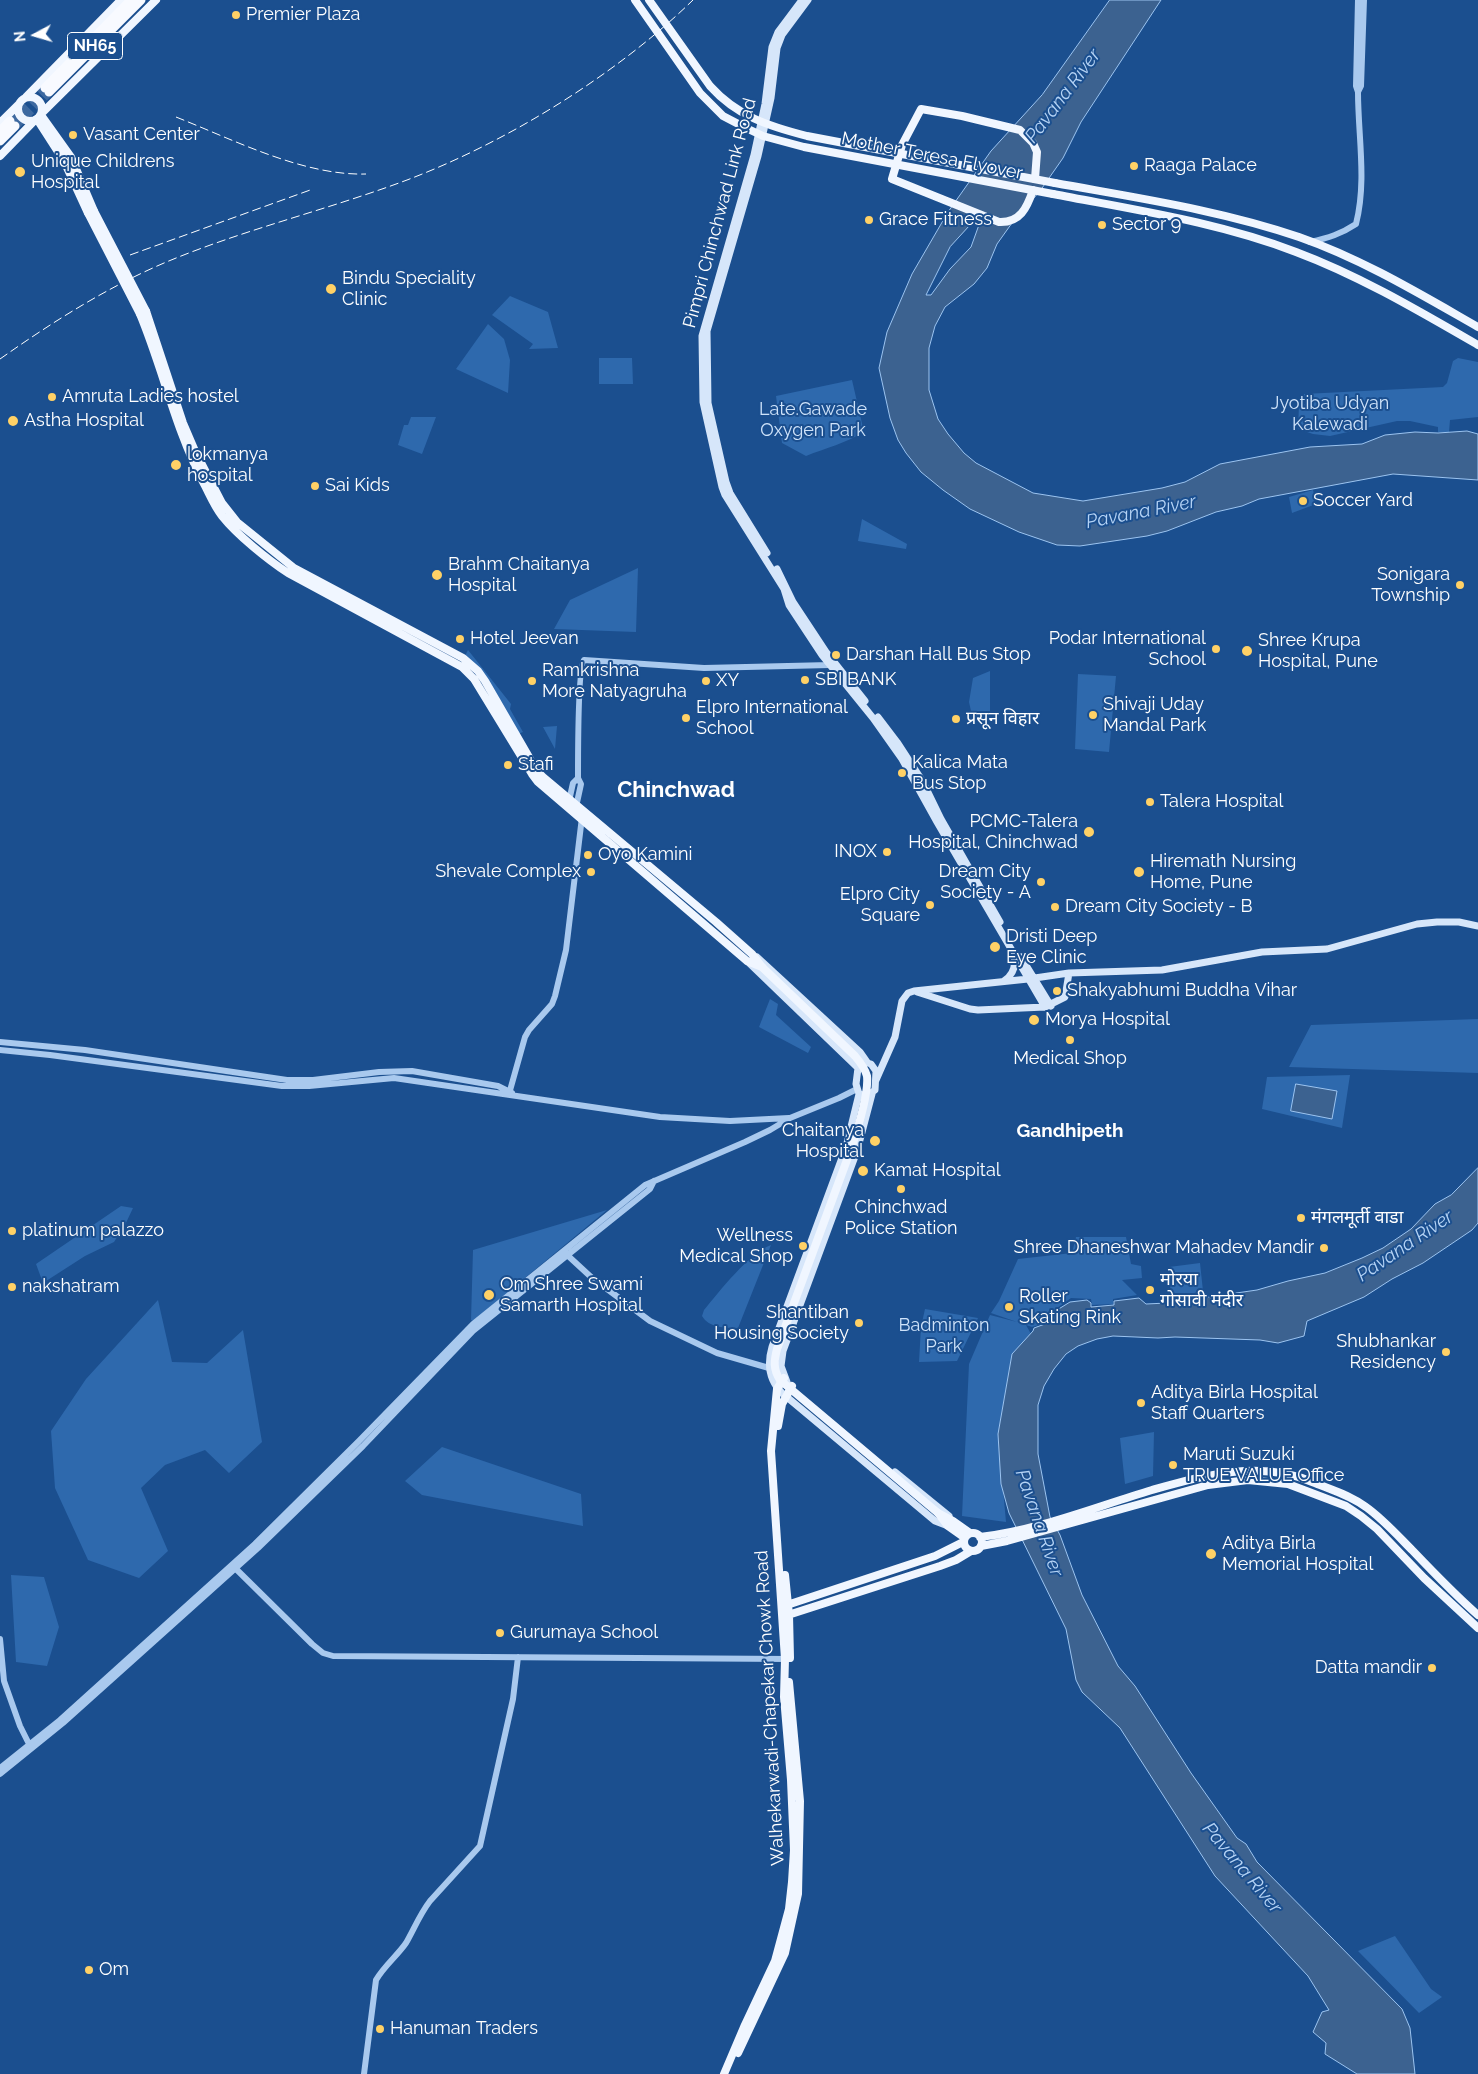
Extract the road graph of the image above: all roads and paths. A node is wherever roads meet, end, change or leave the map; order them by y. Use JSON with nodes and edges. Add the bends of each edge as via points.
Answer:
{"nodes":[{"id":1,"x":121,"y":0,"type":"edge"},
{"id":2,"x":131,"y":0,"type":"edge"},
{"id":3,"x":141,"y":0,"type":"edge"},
{"id":4,"x":156,"y":0,"type":"edge"},
{"id":5,"x":635,"y":0,"type":"edge"},
{"id":6,"x":649,"y":0,"type":"edge"},
{"id":7,"x":802,"y":0,"type":"edge"},
{"id":8,"x":808,"y":0,"type":"edge"},
{"id":9,"x":1358,"y":0,"type":"edge"},
{"id":10,"x":1364,"y":0,"type":"edge"},
{"id":11,"x":1358,"y":92,"type":"junction"},
{"id":12,"x":26,"y":97,"type":"junction"},
{"id":13,"x":19,"y":104,"type":"junction"},
{"id":14,"x":39,"y":117,"type":"junction"},
{"id":15,"x":0,"y":123,"type":"edge"},
{"id":16,"x":0,"y":131,"type":"edge"},
{"id":17,"x":0,"y":141,"type":"edge"},
{"id":18,"x":0,"y":156,"type":"edge"},
{"id":19,"x":1034,"y":179,"type":"junction"},
{"id":20,"x":1033,"y":190,"type":"junction"},
{"id":21,"x":1310,"y":242,"type":"junction"},
{"id":22,"x":1350,"y":258,"type":"junction"},
{"id":23,"x":1344,"y":272,"type":"junction"},
{"id":24,"x":1478,"y":327,"type":"edge"},
{"id":25,"x":1478,"y":345,"type":"edge"},
{"id":26,"x":215,"y":497,"type":"junction"},
{"id":27,"x":832,"y":663,"type":"junction"},
{"id":28,"x":578,"y":778,"type":"junction"},
{"id":29,"x":570,"y":799,"type":"junction"},
{"id":30,"x":573,"y":809,"type":"junction"},
{"id":31,"x":583,"y":811,"type":"junction"},
{"id":32,"x":581,"y":820,"type":"junction"},
{"id":33,"x":716,"y":922,"type":"junction"},
{"id":34,"x":1478,"y":926,"type":"edge"},
{"id":35,"x":710,"y":930,"type":"junction"},
{"id":36,"x":752,"y":954,"type":"junction"},
{"id":37,"x":1016,"y":954,"type":"junction"},
{"id":38,"x":747,"y":961,"type":"junction"},
{"id":39,"x":762,"y":967,"type":"junction"},
{"id":40,"x":1069,"y":973,"type":"junction"},
{"id":41,"x":1030,"y":979,"type":"junction"},
{"id":42,"x":1003,"y":981,"type":"junction"},
{"id":43,"x":914,"y":991,"type":"junction"},
{"id":44,"x":1048,"y":1007,"type":"junction"},
{"id":45,"x":0,"y":1042,"type":"edge"},
{"id":46,"x":0,"y":1050,"type":"edge"},
{"id":47,"x":885,"y":1062,"type":"junction"},
{"id":48,"x":869,"y":1063,"type":"junction"},
{"id":49,"x":858,"y":1068,"type":"junction"},
{"id":50,"x":876,"y":1080,"type":"junction"},
{"id":51,"x":858,"y":1091,"type":"junction"},
{"id":52,"x":511,"y":1094,"type":"junction"},
{"id":53,"x":872,"y":1094,"type":"junction"},
{"id":54,"x":790,"y":1118,"type":"junction"},
{"id":55,"x":565,"y":1254,"type":"junction"},
{"id":56,"x":781,"y":1366,"type":"junction"},
{"id":57,"x":769,"y":1368,"type":"junction"},
{"id":58,"x":784,"y":1378,"type":"junction"},
{"id":59,"x":792,"y":1386,"type":"junction"},
{"id":60,"x":777,"y":1389,"type":"junction"},
{"id":61,"x":785,"y":1396,"type":"junction"},
{"id":62,"x":1072,"y":1520,"type":"junction"},
{"id":63,"x":951,"y":1522,"type":"junction"},
{"id":64,"x":980,"y":1537,"type":"junction"},
{"id":65,"x":966,"y":1538,"type":"junction"},
{"id":66,"x":1006,"y":1538,"type":"junction"},
{"id":67,"x":981,"y":1546,"type":"junction"},
{"id":68,"x":971,"y":1551,"type":"junction"},
{"id":69,"x":234,"y":1567,"type":"junction"},
{"id":70,"x":785,"y":1606,"type":"junction"},
{"id":71,"x":1478,"y":1615,"type":"edge"},
{"id":72,"x":786,"y":1616,"type":"junction"},
{"id":73,"x":1478,"y":1628,"type":"edge"},
{"id":74,"x":0,"y":1639,"type":"edge"},
{"id":75,"x":518,"y":1657,"type":"junction"},
{"id":76,"x":788,"y":1659,"type":"junction"},
{"id":77,"x":31,"y":1746,"type":"junction"},
{"id":78,"x":0,"y":1768,"type":"edge"},
{"id":79,"x":0,"y":1774,"type":"edge"},
{"id":80,"x":778,"y":1962,"type":"junction"},
{"id":81,"x":364,"y":2074,"type":"edge"},
{"id":82,"x":724,"y":2074,"type":"edge"},
{"id":83,"x":729,"y":2074,"type":"edge"}],
"edges":[{"from":1,"to":12,"type":"main road"},
{"from":2,"to":3,"type":"highway","number":"NH65","via":[[47,90]]},
{"from":4,"to":14,"type":"main road"},
{"from":5,"to":20,"type":"main road","name":"Mother Teresa Flyover","bridge":true,"via":[[700,93],[723,116],[746,128],[804,147]]},
{"from":6,"to":19,"type":"main road","name":"Mother Teresa Flyover","bridge":true,"via":[[710,86],[730,106],[750,118],[807,136]]},
{"from":7,"to":27,"type":"main road","name":"Pimpri Chinchwad Link Road","via":[[778,32],[772,47],[766,104],[754,155],[702,328],[702,394],[725,495],[784,589],[789,605]]},
{"from":8,"to":27,"type":"main road","name":"Pimpri Chinchwad Link Road","via":[[782,35],[777,48],[770,105],[758,156],[708,331],[707,390],[730,493]]},
{"from":9,"to":11,"type":"street"},
{"from":10,"to":11,"type":"street","via":[[1361,86]]},
{"from":11,"to":21,"type":"street","via":[[1363,183],[1356,224],[1332,237]]},
{"from":12,"to":13,"type":"main road"},
{"from":12,"to":14,"type":"main road","via":[[33,96],[39,100],[42,106]]},
{"from":13,"to":14,"type":"main road","via":[[22,118],[28,121]]},
{"from":13,"to":15,"type":"main road"},
{"from":14,"to":18,"type":"main road"},
{"from":14,"to":26,"type":"main road","bridge":true,"via":[[71,157],[91,212],[143,312],[183,423]]},
{"from":16,"to":17,"type":"highway","via":[[12,124]]},
{"from":19,"to":20,"type":"main road","via":[[1037,152],[1020,130],[921,109],[902,145],[892,180],[988,218],[1007,222],[1021,216]]},
{"from":19,"to":21,"type":"main road","name":"Mother Teresa Flyover","bridge":true,"via":[[1209,212]]},
{"from":20,"to":23,"type":"main road","name":"Mother Teresa Flyover","bridge":true,"via":[[1192,220],[1282,247]]},
{"from":21,"to":22,"type":"main road","name":"Mother Teresa Flyover"},
{"from":22,"to":23,"type":"main road"},
{"from":22,"to":24,"type":"main road","name":"Mother Teresa Flyover"},
{"from":23,"to":25,"type":"main road","name":"Mother Teresa Flyover"},
{"from":26,"to":29,"type":"main road","via":[[237,522],[288,564],[463,658],[485,681],[537,770]]},
{"from":26,"to":30,"type":"main road","via":[[228,523],[279,567],[468,672],[532,774]]},
{"from":27,"to":28,"type":"street","via":[[704,668],[584,660],[581,665]]},
{"from":27,"to":37,"type":"main road","name":"Pimpri Chinchwad Link Road","via":[[902,759]]},
{"from":28,"to":29,"type":"street","via":[[573,783]]},
{"from":28,"to":30,"type":"street","via":[[581,784]]},
{"from":29,"to":30,"type":"main road"},
{"from":30,"to":31,"type":"main road"},
{"from":30,"to":32,"type":"main road"},
{"from":31,"to":32,"type":"street"},
{"from":31,"to":33,"type":"main road"},
{"from":32,"to":35,"type":"main road"},
{"from":32,"to":52,"type":"street","via":[[566,950],[555,996],[525,1037]]},
{"from":33,"to":35,"type":"main road"},
{"from":33,"to":36,"type":"main road"},
{"from":34,"to":40,"type":"main road","via":[[1459,922],[1417,924],[1327,949],[1262,952],[1162,970]]},
{"from":35,"to":38,"type":"main road"},
{"from":36,"to":39,"type":"main road"},
{"from":36,"to":48,"type":"main road"},
{"from":37,"to":41,"type":"main road","name":"Pimpri Chinchwad Link Road"},
{"from":37,"to":42,"type":"main road","via":[[1013,971]]},
{"from":38,"to":39,"type":"main road"},
{"from":38,"to":49,"type":"main road"},
{"from":39,"to":63,"type":"main road","bridge":true,"via":[[855,1056],[867,1077],[852,1149],[777,1349],[776,1373],[780,1380]]},
{"from":40,"to":41,"type":"main road"},
{"from":40,"to":44,"type":"main road","via":[[1065,997]]},
{"from":41,"to":42,"type":"main road"},
{"from":41,"to":44,"type":"main road","name":"Pimpri Chinchwad Link Road"},
{"from":42,"to":43,"type":"main road"},
{"from":43,"to":44,"type":"main road","via":[[970,1009]]},
{"from":43,"to":47,"type":"main road","via":[[902,1001],[895,1037]]},
{"from":45,"to":52,"type":"street","via":[[85,1050],[288,1080],[412,1071],[498,1086]]},
{"from":46,"to":52,"type":"street","via":[[282,1086],[394,1078]]},
{"from":47,"to":48,"type":"main road"},
{"from":47,"to":50,"type":"main road"},
{"from":48,"to":49,"type":"main road"},
{"from":48,"to":50,"type":"main road","via":[[876,1071]]},
{"from":49,"to":51,"type":"main road"},
{"from":50,"to":53,"type":"main road"},
{"from":51,"to":53,"type":"main road","via":[[864,1096]]},
{"from":51,"to":54,"type":"street"},
{"from":51,"to":57,"type":"main road","via":[[846,1147],[774,1342]]},
{"from":52,"to":54,"type":"street","via":[[660,1117],[700,1120]]},
{"from":53,"to":56,"type":"main road","via":[[857,1151],[783,1351]]},
{"from":54,"to":55,"type":"street","via":[[746,1142],[654,1181],[650,1189]]},
{"from":55,"to":57,"type":"street","via":[[650,1321],[717,1352]]},
{"from":55,"to":69,"type":"street","via":[[466,1338],[363,1446]]},
{"from":56,"to":57,"type":"street"},
{"from":56,"to":58,"type":"main road"},
{"from":57,"to":60,"type":"main road"},
{"from":58,"to":59,"type":"main road"},
{"from":58,"to":60,"type":"main road"},
{"from":59,"to":61,"type":"main road","name":"Walhekarwadi-Chapekar Chowk Road"},
{"from":59,"to":63,"type":"main road"},
{"from":60,"to":61,"type":"main road"},
{"from":60,"to":70,"type":"main road","name":"Walhekarwadi-Chapekar Chowk Road","via":[[772,1451]]},
{"from":61,"to":63,"type":"main road","via":[[935,1521]]},
{"from":61,"to":70,"type":"main road","name":"Walhekarwadi-Chapekar Chowk Road","via":[[777,1434],[776,1465]]},
{"from":62,"to":66,"type":"main road"},
{"from":62,"to":71,"type":"main road","via":[[1206,1475],[1261,1470],[1290,1474],[1345,1494],[1367,1508]]},
{"from":62,"to":73,"type":"main road","via":[[1208,1485],[1254,1480],[1288,1484],[1346,1506],[1361,1516]]},
{"from":63,"to":65,"type":"main road"},
{"from":64,"to":65,"type":"main road","via":[[977,1533]]},
{"from":64,"to":66,"type":"main road"},
{"from":64,"to":67,"type":"main road"},
{"from":65,"to":68,"type":"main road","via":[[965,1547]]},
{"from":65,"to":70,"type":"main road","via":[[934,1556]]},
{"from":66,"to":67,"type":"main road"},
{"from":67,"to":68,"type":"main road"},
{"from":68,"to":72,"type":"main road","via":[[940,1566]]},
{"from":69,"to":75,"type":"street","via":[[326,1654]]},
{"from":69,"to":77,"type":"street","via":[[63,1723]]},
{"from":70,"to":72,"type":"main road","name":"Walhekarwadi-Chapekar Chowk Road"},
{"from":72,"to":76,"type":"main road","name":"Walhekarwadi-Chapekar Chowk Road"},
{"from":74,"to":77,"type":"street","via":[[4,1680],[20,1726]]},
{"from":75,"to":76,"type":"street"},
{"from":75,"to":81,"type":"street","via":[[513,1699],[480,1846],[423,1910],[406,1943],[376,1980]]},
{"from":76,"to":80,"type":"main road","name":"Walhekarwadi-Chapekar Chowk Road","via":[[786,1683],[800,1802],[791,1931]]},
{"from":77,"to":78,"type":"street"},
{"from":77,"to":79,"type":"street"},
{"from":80,"to":82,"type":"main road","name":"Walhekarwadi-Chapekar Chowk Road"},
{"from":80,"to":83,"type":"main road","name":"Walhekarwadi-Chapekar Chowk Road"}]}
